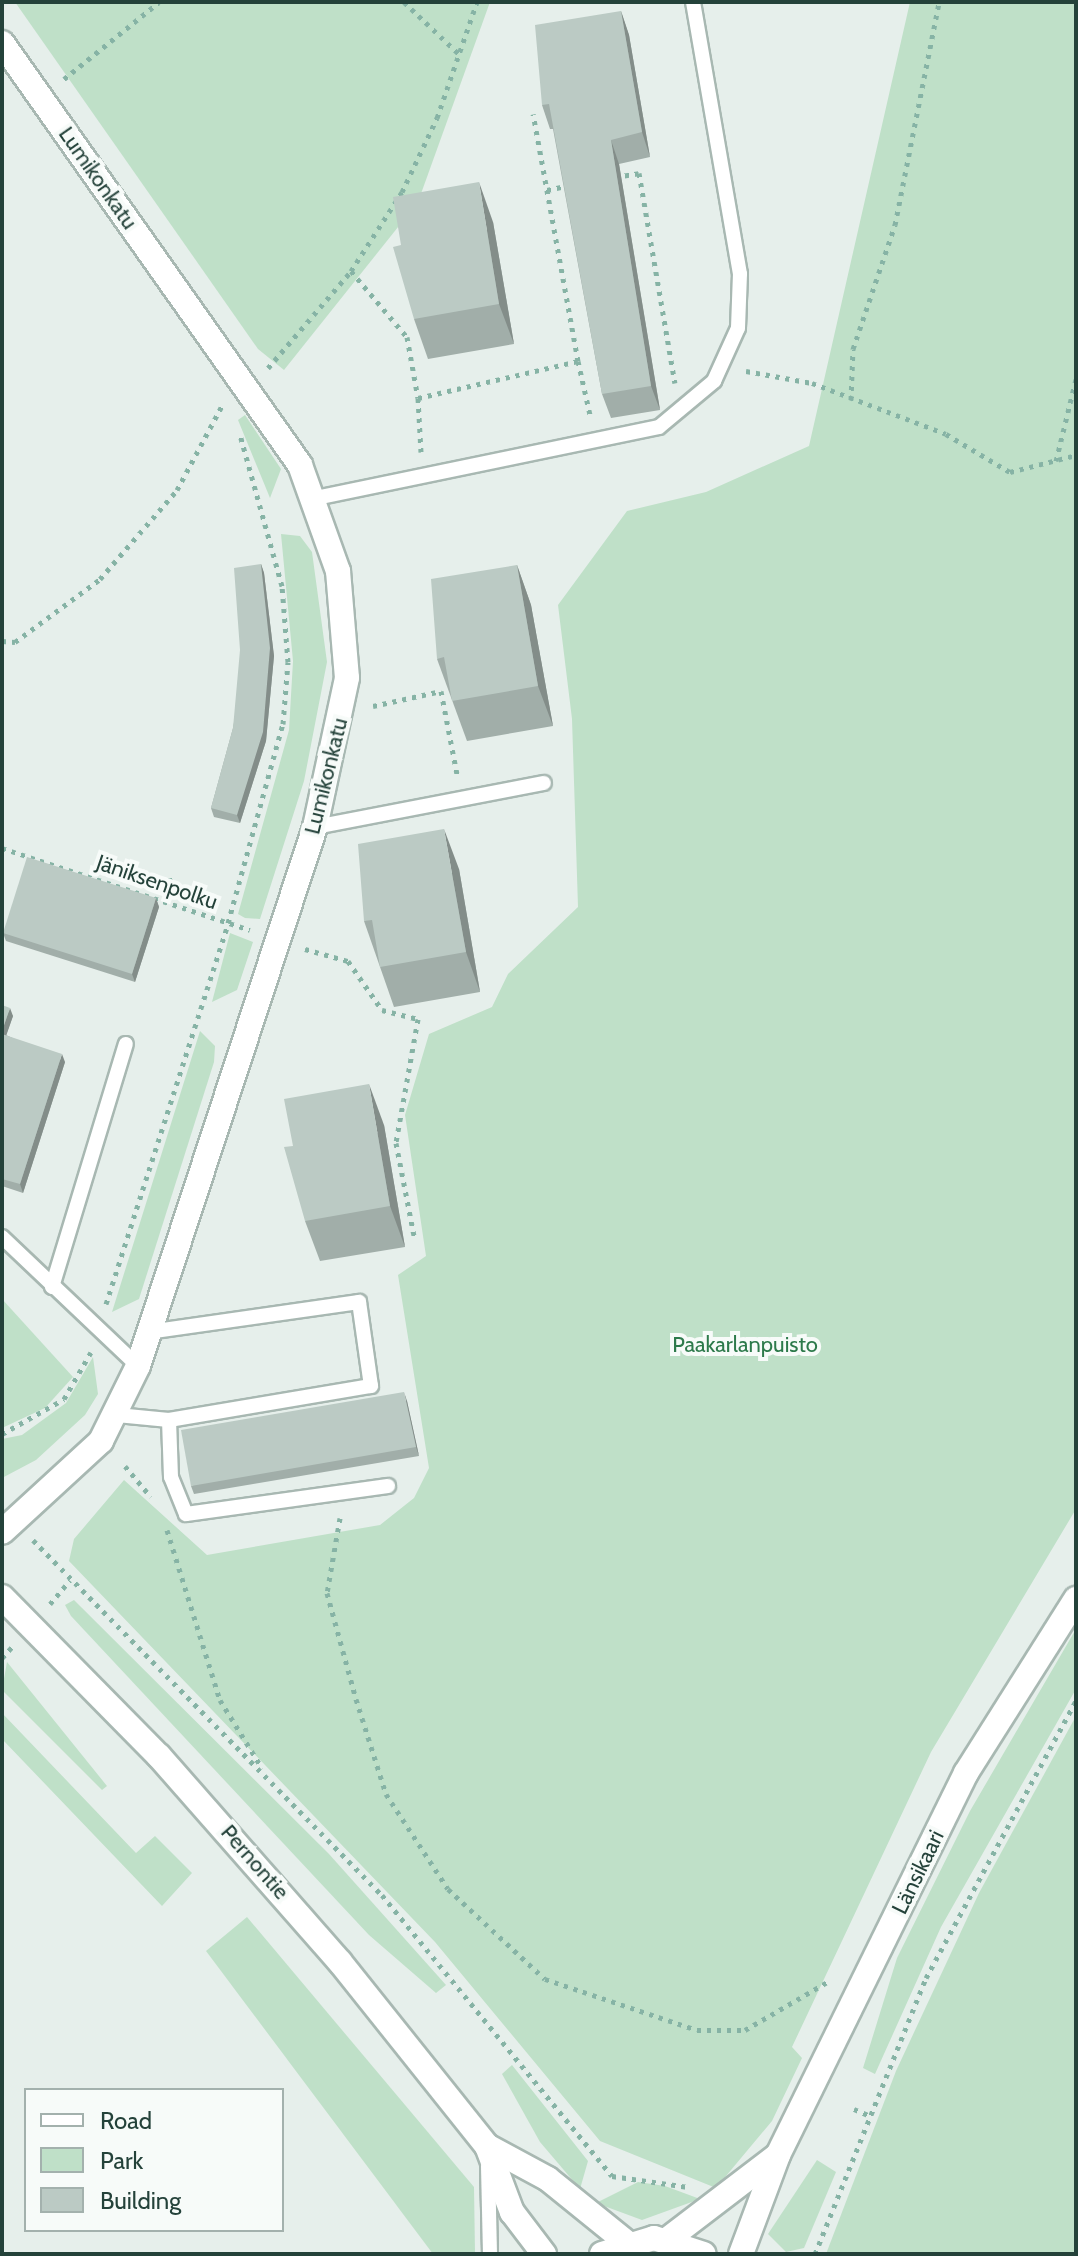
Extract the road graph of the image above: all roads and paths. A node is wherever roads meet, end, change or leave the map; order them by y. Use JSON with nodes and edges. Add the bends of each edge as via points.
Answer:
{"nodes":[{"id":1,"x":159,"y":2,"type":"edge"},
{"id":2,"x":404,"y":2,"type":"edge"},
{"id":3,"x":477,"y":2,"type":"edge"},
{"id":4,"x":693,"y":2,"type":"edge"},
{"id":5,"x":939,"y":2,"type":"edge"},
{"id":6,"x":2,"y":43,"type":"edge"},
{"id":7,"x":459,"y":54,"type":"junction"},
{"id":8,"x":41,"y":98,"type":"junction"},
{"id":9,"x":533,"y":114,"type":"dead end"},
{"id":10,"x":608,"y":178,"type":"edge"},
{"id":11,"x":578,"y":184,"type":"edge"},
{"id":12,"x":547,"y":190,"type":"junction"},
{"id":13,"x":351,"y":271,"type":"junction"},
{"id":14,"x":578,"y":361,"type":"junction"},
{"id":15,"x":722,"y":362,"type":"junction"},
{"id":16,"x":1076,"y":379,"type":"edge"},
{"id":17,"x":246,"y":385,"type":"junction"},
{"id":18,"x":217,"y":389,"type":"dead end"},
{"id":19,"x":418,"y":398,"type":"junction"},
{"id":20,"x":851,"y":400,"type":"junction"},
{"id":21,"x":224,"y":402,"type":"junction"},
{"id":22,"x":229,"y":410,"type":"dead end"},
{"id":23,"x":679,"y":410,"type":"junction"},
{"id":24,"x":234,"y":423,"type":"dead end"},
{"id":25,"x":596,"y":440,"type":"junction"},
{"id":26,"x":1076,"y":455,"type":"edge"},
{"id":27,"x":1056,"y":461,"type":"junction"},
{"id":28,"x":422,"y":477,"type":"junction"},
{"id":29,"x":316,"y":498,"type":"junction"},
{"id":30,"x":2,"y":641,"type":"edge"},
{"id":31,"x":373,"y":706,"type":"dead end"},
{"id":32,"x":544,"y":783,"type":"dead end"},
{"id":33,"x":462,"y":799,"type":"junction"},
{"id":34,"x":315,"y":827,"type":"junction"},
{"id":35,"x":2,"y":848,"type":"edge"},
{"id":36,"x":171,"y":875,"type":"dead end"},
{"id":37,"x":165,"y":901,"type":"junction"},
{"id":38,"x":228,"y":923,"type":"junction"},
{"id":39,"x":278,"y":940,"type":"junction"},
{"id":40,"x":126,"y":1044,"type":"dead end"},
{"id":41,"x":414,"y":1236,"type":"dead end"},
{"id":42,"x":2,"y":1237,"type":"edge"},
{"id":43,"x":52,"y":1287,"type":"junction"},
{"id":44,"x":99,"y":1327,"type":"junction"},
{"id":45,"x":149,"y":1332,"type":"junction"},
{"id":46,"x":138,"y":1366,"type":"junction"},
{"id":47,"x":117,"y":1415,"type":"junction"},
{"id":48,"x":169,"y":1420,"type":"junction"},
{"id":49,"x":2,"y":1434,"type":"edge"},
{"id":50,"x":125,"y":1466,"type":"dead end"},
{"id":51,"x":388,"y":1486,"type":"dead end"},
{"id":52,"x":342,"y":1493,"type":"junction"},
{"id":53,"x":161,"y":1509,"type":"dead end"},
{"id":54,"x":165,"y":1523,"type":"dead end"},
{"id":55,"x":9,"y":1527,"type":"edge"},
{"id":56,"x":2,"y":1597,"type":"edge"},
{"id":57,"x":1076,"y":1599,"type":"edge"},
{"id":58,"x":1076,"y":1701,"type":"edge"},
{"id":59,"x":266,"y":1776,"type":"junction"},
{"id":60,"x":877,"y":1958,"type":"junction"},
{"id":61,"x":465,"y":1993,"type":"junction"},
{"id":62,"x":458,"y":1998,"type":"dead end"},
{"id":63,"x":854,"y":2109,"type":"dead end"},
{"id":64,"x":868,"y":2115,"type":"junction"},
{"id":65,"x":487,"y":2146,"type":"junction"},
{"id":66,"x":778,"y":2155,"type":"junction"},
{"id":67,"x":697,"y":2191,"type":"dead end"},
{"id":68,"x":668,"y":2239,"type":"junction"},
{"id":69,"x":626,"y":2242,"type":"junction"},
{"id":70,"x":490,"y":2254,"type":"edge"},
{"id":71,"x":544,"y":2254,"type":"edge"},
{"id":72,"x":602,"y":2254,"type":"edge"},
{"id":73,"x":704,"y":2254,"type":"edge"},
{"id":74,"x":741,"y":2254,"type":"edge"},
{"id":75,"x":815,"y":2254,"type":"edge"}],
"edges":[{"from":1,"to":8,"type":"path"},
{"from":2,"to":7,"type":"path"},
{"from":3,"to":7,"type":"path"},
{"from":4,"to":15,"type":"lane","via":[[740,274],[738,328]]},
{"from":5,"to":20,"type":"path","via":[[895,225],[853,349]]},
{"from":6,"to":8,"type":"street","name":"Lumikonkatu"},
{"from":7,"to":13,"type":"path","via":[[422,155]]},
{"from":8,"to":17,"type":"street","name":"Lumikonkatu"},
{"from":9,"to":12,"type":"path"},
{"from":10,"to":23,"type":"path","via":[[639,173]]},
{"from":11,"to":12,"type":"path"},
{"from":12,"to":14,"type":"path"},
{"from":13,"to":17,"type":"path"},
{"from":13,"to":19,"type":"path","via":[[407,337]]},
{"from":14,"to":19,"type":"path"},
{"from":14,"to":25,"type":"path"},
{"from":15,"to":20,"type":"path"},
{"from":15,"to":23,"type":"lane","via":[[714,381]]},
{"from":16,"to":27,"type":"path"},
{"from":17,"to":21,"type":"path"},
{"from":17,"to":29,"type":"street","name":"Lumikonkatu"},
{"from":18,"to":21,"type":"path"},
{"from":19,"to":28,"type":"path"},
{"from":20,"to":27,"type":"path","via":[[946,434],[1010,472]]},
{"from":21,"to":22,"type":"path"},
{"from":21,"to":30,"type":"path","via":[[177,490],[100,579],[15,642]]},
{"from":23,"to":25,"type":"lane","via":[[659,427]]},
{"from":24,"to":38,"type":"path","via":[[273,539],[288,662],[272,777]]},
{"from":25,"to":28,"type":"lane"},
{"from":26,"to":27,"type":"path"},
{"from":28,"to":29,"type":"lane"},
{"from":29,"to":34,"type":"street","name":"Lumikonkatu","via":[[347,619],[347,678]]},
{"from":31,"to":33,"type":"path","via":[[441,691]]},
{"from":32,"to":33,"type":"lane"},
{"from":33,"to":34,"type":"lane"},
{"from":34,"to":39,"type":"street","name":"Lumikonkatu"},
{"from":35,"to":37,"type":"path","name":"Jäniksenpolku"},
{"from":36,"to":37,"type":"path"},
{"from":37,"to":38,"type":"path","name":"Jäniksenpolku"},
{"from":38,"to":39,"type":"path","name":"Jäniksenpolku"},
{"from":38,"to":44,"type":"path"},
{"from":39,"to":41,"type":"path","name":"Jäniksenpolku","via":[[348,961],[382,1010],[418,1019],[396,1143]]},
{"from":39,"to":45,"type":"street","name":"Lumikonkatu"},
{"from":40,"to":43,"type":"lane"},
{"from":42,"to":43,"type":"lane"},
{"from":43,"to":44,"type":"lane"},
{"from":44,"to":46,"type":"lane"},
{"from":44,"to":49,"type":"path","via":[[64,1399]]},
{"from":45,"to":46,"type":"street","name":"Lumikonkatu"},
{"from":45,"to":48,"type":"lane","via":[[359,1302],[371,1386]]},
{"from":46,"to":47,"type":"street","name":"Lumikonkatu"},
{"from":47,"to":48,"type":"lane"},
{"from":47,"to":55,"type":"street","name":"Lumikonkatu","via":[[81,1464]]},
{"from":48,"to":52,"type":"lane","via":[[171,1477],[186,1514]]},
{"from":50,"to":53,"type":"path"},
{"from":51,"to":52,"type":"lane"},
{"from":52,"to":60,"type":"path","via":[[327,1593],[386,1794],[448,1889],[545,1979],[697,2030],[745,2030],[783,2003]]},
{"from":54,"to":59,"type":"path","via":[[220,1700]]},
{"from":55,"to":59,"type":"path"},
{"from":56,"to":65,"type":"street","name":"Pernontie","via":[[261,1867]]},
{"from":57,"to":60,"type":"street","name":"Länsikaari","via":[[966,1773]]},
{"from":58,"to":64,"type":"path","via":[[952,1927]]},
{"from":59,"to":61,"type":"path"},
{"from":60,"to":66,"type":"street","name":"Länsikaari"},
{"from":61,"to":62,"type":"path"},
{"from":61,"to":67,"type":"path","via":[[612,2176],[643,2175]]},
{"from":63,"to":64,"type":"path"},
{"from":64,"to":75,"type":"path"},
{"from":65,"to":69,"type":"street","name":"Pernontie","via":[[548,2179]]},
{"from":65,"to":70,"type":"lane"},
{"from":65,"to":71,"type":"street","name":"Pernontie","via":[[512,2212]]},
{"from":66,"to":68,"type":"street","name":"Länsikaari"},
{"from":66,"to":74,"type":"street","name":"Länsikaari"},
{"from":68,"to":69,"type":"street"},
{"from":68,"to":73,"type":"street"},
{"from":69,"to":72,"type":"street"}]}
